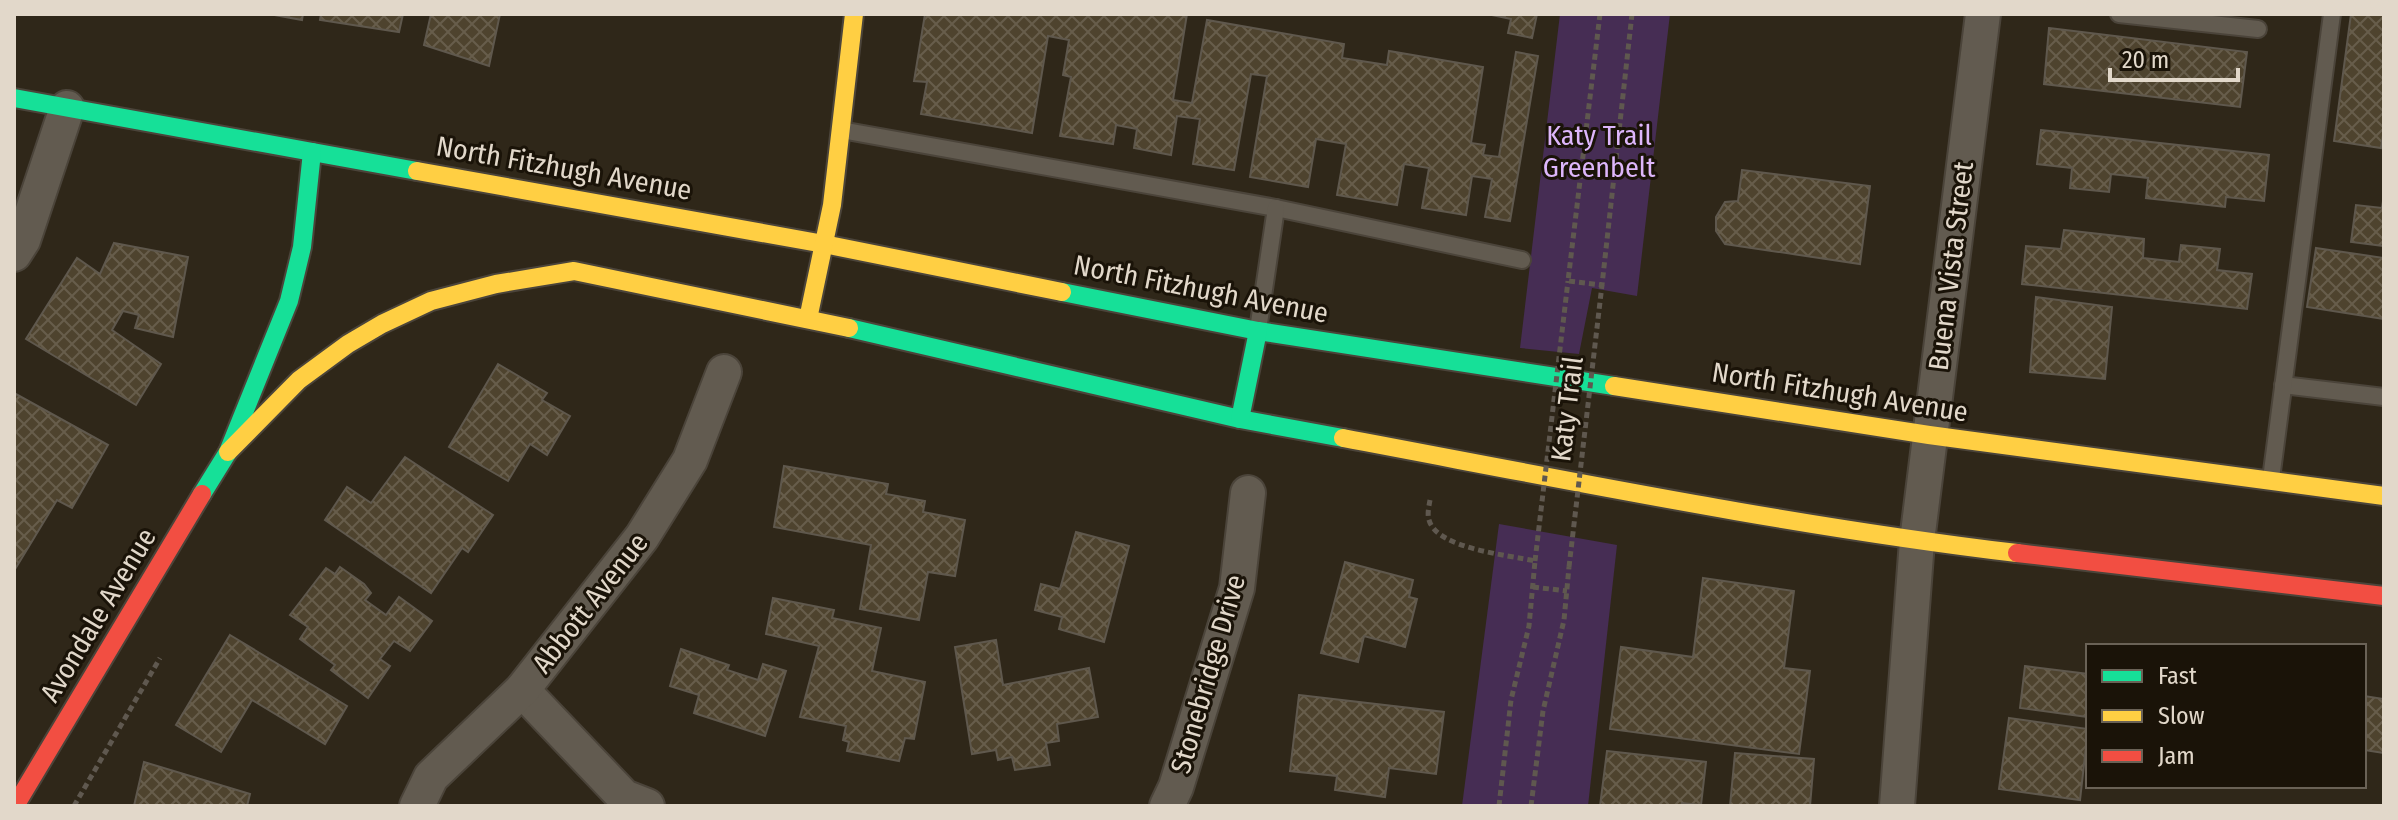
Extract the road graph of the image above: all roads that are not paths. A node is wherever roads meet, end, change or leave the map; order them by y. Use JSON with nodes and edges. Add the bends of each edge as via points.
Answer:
{"nodes":[{"id":1,"x":854,"y":14,"type":"edge"},
{"id":2,"x":1983,"y":14,"type":"edge"},
{"id":3,"x":2119,"y":14,"type":"edge"},
{"id":4,"x":2332,"y":14,"type":"edge"},
{"id":5,"x":2258,"y":29,"type":"dead end"},
{"id":6,"x":14,"y":98,"type":"edge"},
{"id":7,"x":67,"y":108,"type":"junction"},
{"id":8,"x":841,"y":130,"type":"junction"},
{"id":9,"x":312,"y":152,"type":"junction"},
{"id":10,"x":1276,"y":208,"type":"junction"},
{"id":11,"x":824,"y":244,"type":"junction"},
{"id":12,"x":14,"y":254,"type":"edge"},
{"id":13,"x":1522,"y":260,"type":"dead end"},
{"id":14,"x":808,"y":319,"type":"junction"},
{"id":15,"x":1258,"y":331,"type":"junction"},
{"id":16,"x":724,"y":372,"type":"dead end"},
{"id":17,"x":2283,"y":385,"type":"junction"},
{"id":18,"x":2384,"y":397,"type":"edge"},
{"id":19,"x":1240,"y":419,"type":"junction"},
{"id":20,"x":1929,"y":435,"type":"junction"},
{"id":21,"x":228,"y":452,"type":"junction"},
{"id":22,"x":2271,"y":480,"type":"junction"},
{"id":23,"x":1248,"y":493,"type":"dead end"},
{"id":24,"x":2384,"y":496,"type":"edge"},
{"id":25,"x":1917,"y":541,"type":"junction"},
{"id":26,"x":2384,"y":596,"type":"edge"},
{"id":27,"x":522,"y":690,"type":"junction"},
{"id":28,"x":15,"y":806,"type":"edge"},
{"id":29,"x":417,"y":806,"type":"edge"},
{"id":30,"x":647,"y":806,"type":"edge"},
{"id":31,"x":1167,"y":806,"type":"edge"},
{"id":32,"x":1897,"y":806,"type":"edge"}],
"edges":[{"from":1,"to":8,"type":"main road"},
{"from":2,"to":20,"type":"street","name":"Buena Vista Street"},
{"from":3,"to":5,"type":"lane"},
{"from":4,"to":17,"type":"lane"},
{"from":6,"to":7,"type":"main road","name":"North Fitzhugh Avenue"},
{"from":7,"to":9,"type":"main road","name":"North Fitzhugh Avenue"},
{"from":7,"to":12,"type":"street"},
{"from":8,"to":10,"type":"lane"},
{"from":8,"to":11,"type":"main road"},
{"from":9,"to":11,"type":"main road","name":"North Fitzhugh Avenue"},
{"from":9,"to":21,"type":"main road","name":"Avondale Avenue","via":[[302,247],[289,301]]},
{"from":10,"to":13,"type":"lane"},
{"from":10,"to":15,"type":"lane"},
{"from":11,"to":14,"type":"main road"},
{"from":11,"to":15,"type":"main road","name":"North Fitzhugh Avenue"},
{"from":14,"to":19,"type":"main road"},
{"from":14,"to":21,"type":"main road","name":"Avondale Avenue","via":[[574,271],[496,284],[444,298],[348,344],[299,380]]},
{"from":15,"to":19,"type":"main road"},
{"from":15,"to":20,"type":"main road","name":"North Fitzhugh Avenue"},
{"from":16,"to":27,"type":"street","name":"Abbott Avenue","via":[[690,460],[642,537]]},
{"from":17,"to":18,"type":"lane"},
{"from":17,"to":22,"type":"lane"},
{"from":19,"to":25,"type":"main road"},
{"from":20,"to":22,"type":"main road","name":"North Fitzhugh Avenue"},
{"from":20,"to":25,"type":"street","name":"Buena Vista Street"},
{"from":21,"to":28,"type":"main road","name":"Avondale Avenue"},
{"from":22,"to":24,"type":"main road","name":"North Fitzhugh Avenue"},
{"from":23,"to":31,"type":"street","name":"Stonebridge Drive","via":[[1237,588]]},
{"from":25,"to":26,"type":"main road"},
{"from":25,"to":32,"type":"street","name":"Buena Vista Street"},
{"from":27,"to":29,"type":"street","name":"Abbott Avenue","via":[[431,777]]},
{"from":27,"to":30,"type":"street","via":[[624,797]]}]}
